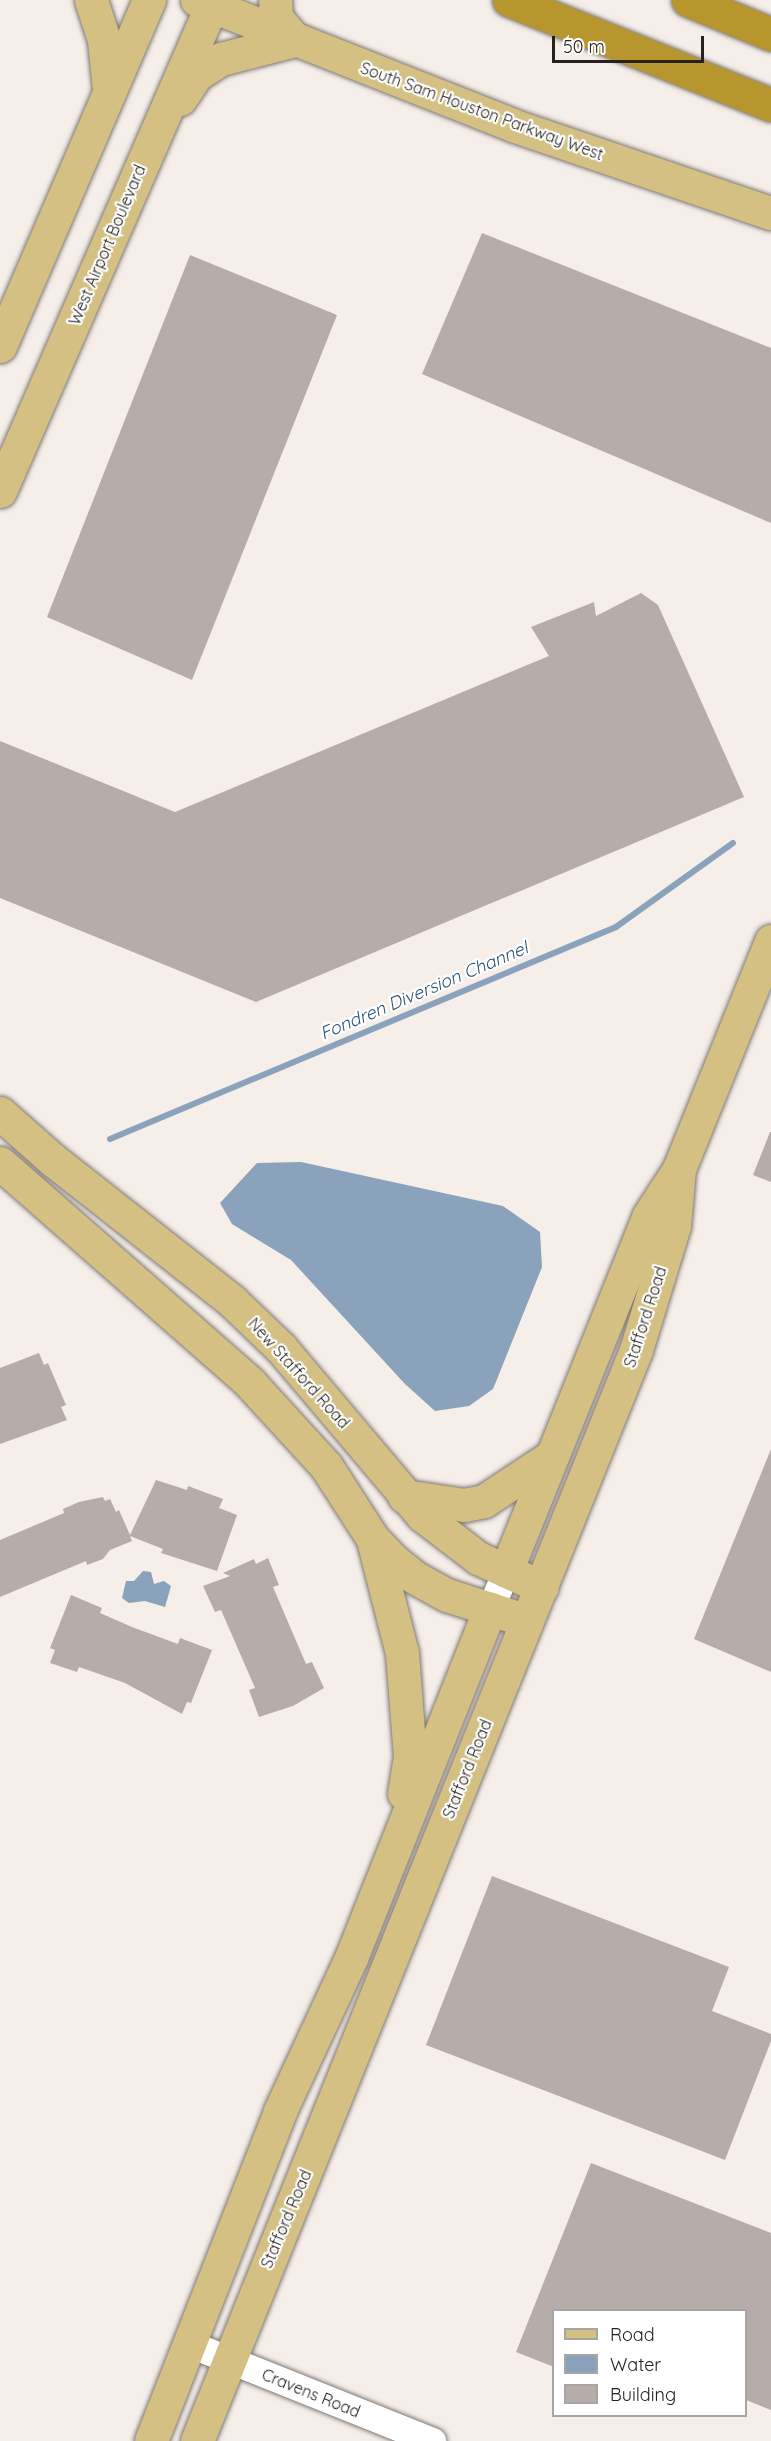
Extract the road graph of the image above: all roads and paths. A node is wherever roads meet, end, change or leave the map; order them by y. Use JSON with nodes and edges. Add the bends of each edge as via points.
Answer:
{"nodes":[{"id":1,"x":92,"y":0,"type":"edge"},
{"id":2,"x":149,"y":0,"type":"edge"},
{"id":3,"x":275,"y":0,"type":"edge"},
{"id":4,"x":509,"y":0,"type":"edge"},
{"id":5,"x":688,"y":0,"type":"edge"},
{"id":6,"x":208,"y":2,"type":"edge"},
{"id":7,"x":771,"y":34,"type":"edge"},
{"id":8,"x":295,"y":40,"type":"junction"},
{"id":9,"x":109,"y":90,"type":"junction"},
{"id":10,"x":771,"y":105,"type":"edge"},
{"id":11,"x":155,"y":133,"type":"junction"},
{"id":12,"x":771,"y":213,"type":"edge"},
{"id":13,"x":0,"y":346,"type":"edge"},
{"id":14,"x":0,"y":491,"type":"edge"},
{"id":15,"x":771,"y":941,"type":"edge"},
{"id":16,"x":0,"y":1113,"type":"edge"},
{"id":17,"x":0,"y":1163,"type":"edge"},
{"id":18,"x":680,"y":1169,"type":"junction"},
{"id":19,"x":281,"y":1348,"type":"junction"},
{"id":20,"x":250,"y":1383,"type":"junction"},
{"id":21,"x":552,"y":1456,"type":"junction"},
{"id":22,"x":404,"y":1496,"type":"junction"},
{"id":23,"x":373,"y":1539,"type":"junction"},
{"id":24,"x":506,"y":1571,"type":"junction"},
{"id":25,"x":542,"y":1587,"type":"junction"},
{"id":26,"x":490,"y":1609,"type":"junction"},
{"id":27,"x":526,"y":1621,"type":"junction"},
{"id":28,"x":398,"y":1842,"type":"junction"},
{"id":29,"x":190,"y":2344,"type":"junction"},
{"id":30,"x":228,"y":2360,"type":"junction"},
{"id":31,"x":152,"y":2441,"type":"edge"},
{"id":32,"x":197,"y":2441,"type":"edge"},
{"id":33,"x":432,"y":2441,"type":"edge"}],
"edges":[{"from":1,"to":9,"type":"main road","via":[[104,40]]},
{"from":2,"to":9,"type":"main road"},
{"from":3,"to":8,"type":"main road","via":[[276,17]]},
{"from":4,"to":10,"type":"highway"},
{"from":5,"to":7,"type":"highway"},
{"from":6,"to":8,"type":"main road","name":"South Sam Houston Parkway West"},
{"from":6,"to":11,"type":"main road","name":"West Airport Boulevard"},
{"from":8,"to":11,"type":"main road","via":[[220,59],[196,75]]},
{"from":8,"to":12,"type":"main road","name":"South Sam Houston Parkway West","via":[[515,126]]},
{"from":9,"to":13,"type":"main road"},
{"from":11,"to":14,"type":"main road","name":"West Airport Boulevard"},
{"from":15,"to":18,"type":"main road","name":"Stafford Road"},
{"from":16,"to":19,"type":"main road","name":"New Stafford Road","via":[[53,1160],[232,1301]]},
{"from":17,"to":20,"type":"main road"},
{"from":18,"to":21,"type":"main road","name":"Stafford Road","via":[[648,1217]]},
{"from":18,"to":25,"type":"main road","name":"Stafford Road","via":[[674,1226],[636,1350]]},
{"from":19,"to":20,"type":"main road"},
{"from":19,"to":22,"type":"main road","name":"New Stafford Road"},
{"from":20,"to":23,"type":"main road","via":[[326,1466]]},
{"from":21,"to":22,"type":"main road","via":[[484,1501],[464,1505]]},
{"from":21,"to":24,"type":"main road","name":"Stafford Road"},
{"from":22,"to":24,"type":"main road","name":"New Stafford Road","via":[[447,1536],[478,1558]]},
{"from":23,"to":26,"type":"main road","via":[[414,1577],[447,1595]]},
{"from":23,"to":28,"type":"main road","via":[[402,1653],[407,1694],[410,1756]]},
{"from":24,"to":25,"type":"main road","name":"New Stafford Road"},
{"from":24,"to":26,"type":"street"},
{"from":25,"to":27,"type":"main road","name":"Stafford Road"},
{"from":26,"to":27,"type":"main road"},
{"from":26,"to":28,"type":"main road"},
{"from":27,"to":30,"type":"main road","name":"Stafford Road","via":[[344,2083]]},
{"from":28,"to":29,"type":"main road","via":[[252,2184]]},
{"from":29,"to":30,"type":"street","name":"Cravens Road"},
{"from":29,"to":31,"type":"main road"},
{"from":30,"to":32,"type":"main road","name":"Stafford Road"},
{"from":30,"to":33,"type":"street","name":"Cravens Road"}]}
